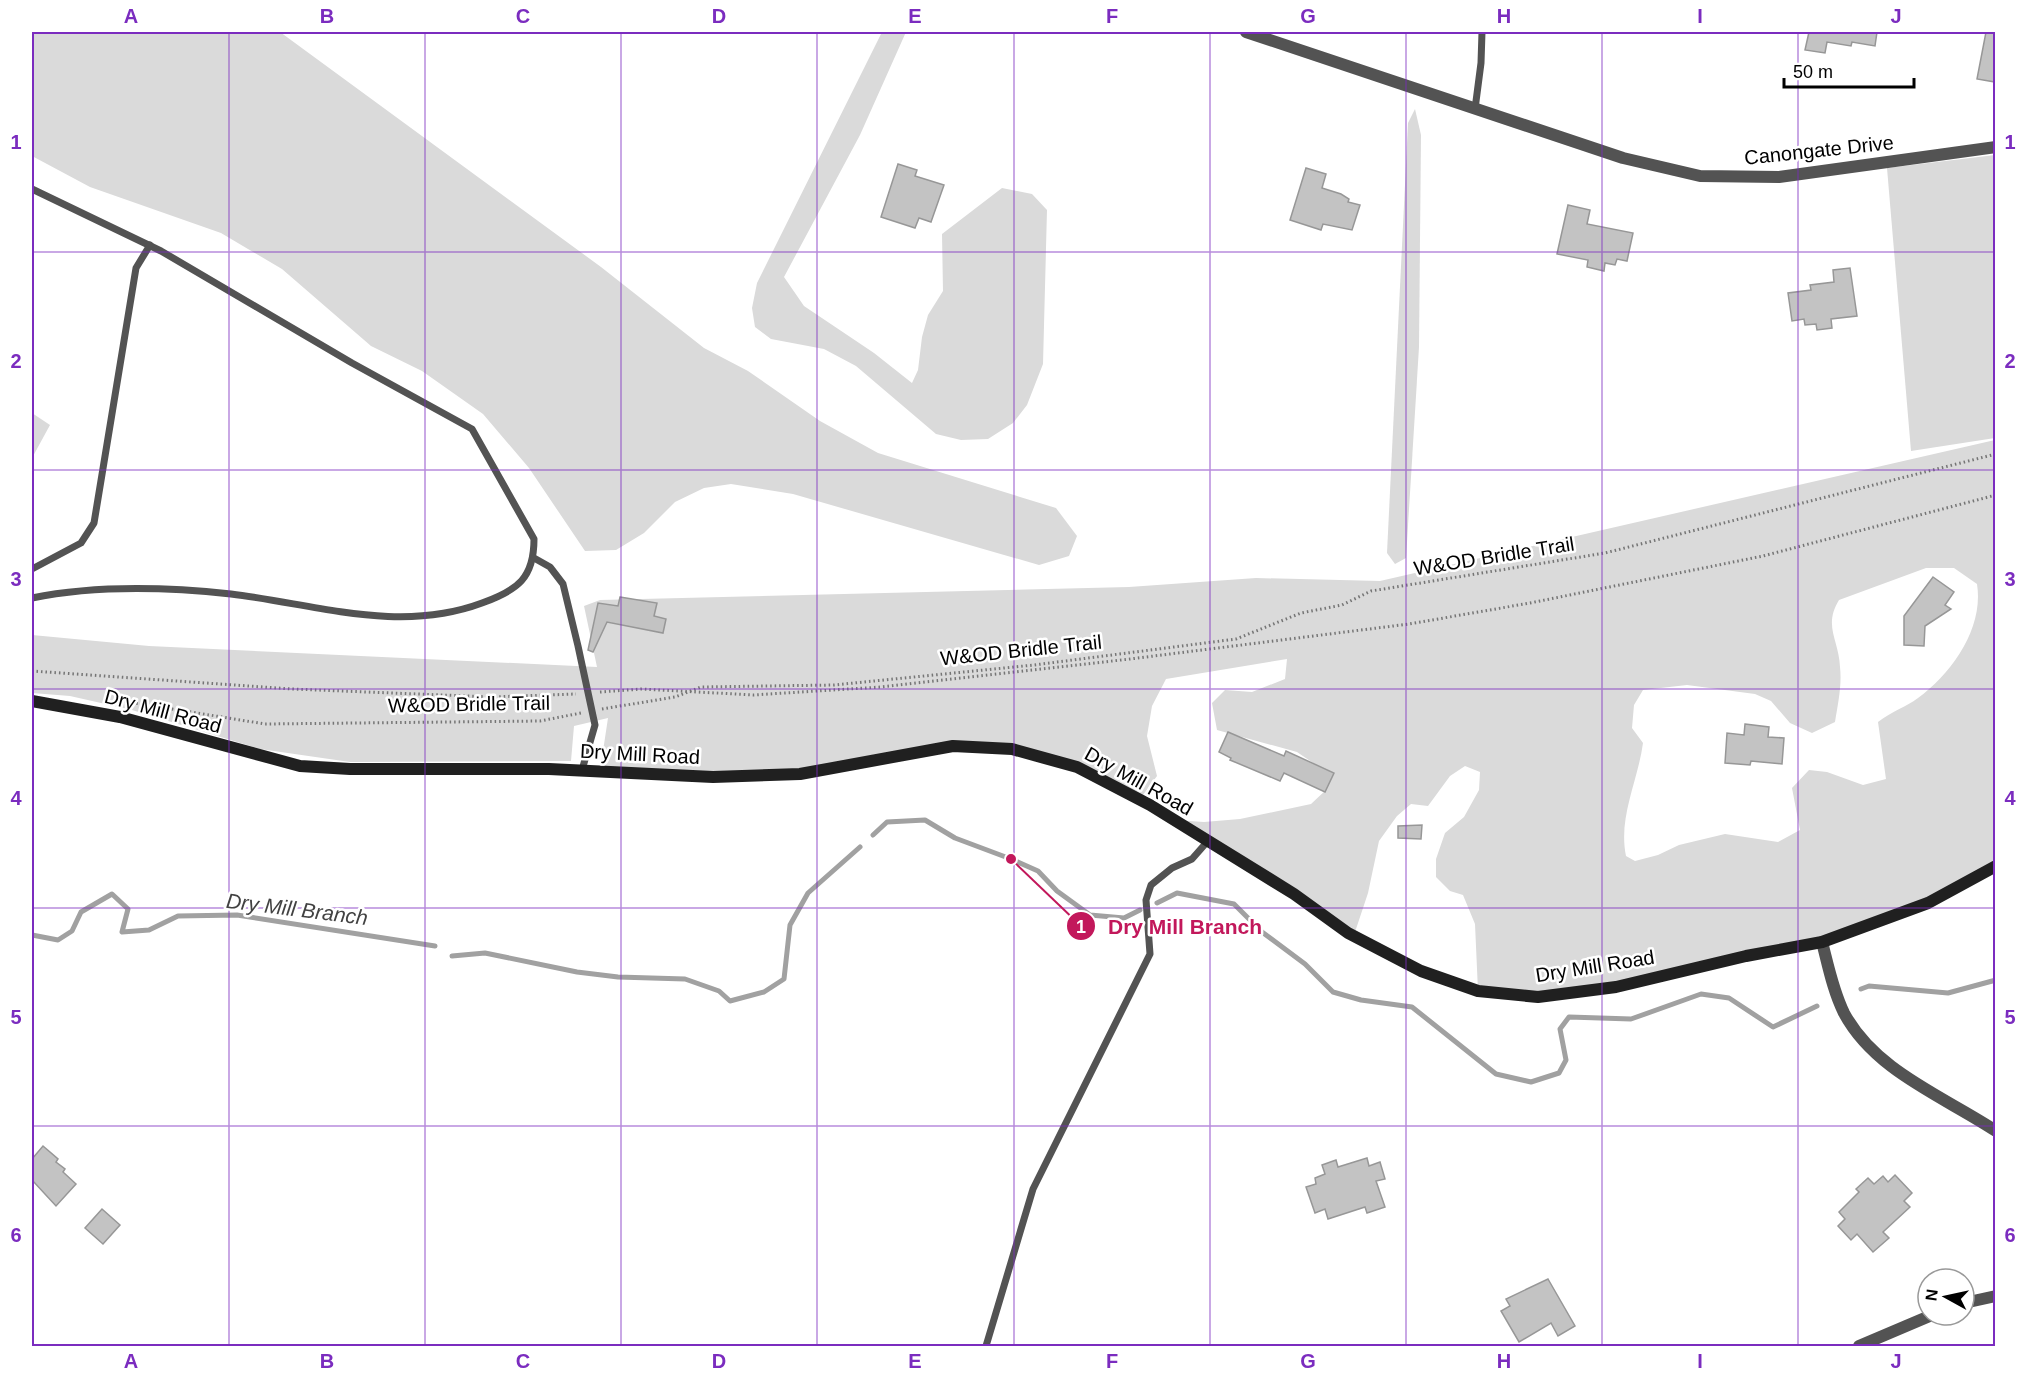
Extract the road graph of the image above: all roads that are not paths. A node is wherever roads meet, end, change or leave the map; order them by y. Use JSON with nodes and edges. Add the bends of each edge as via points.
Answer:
{"nodes":[{"id":1,"x":1246,"y":32,"type":"edge"},
{"id":2,"x":1482,"y":32,"type":"edge"},
{"id":3,"x":1475,"y":109,"type":"junction"},
{"id":4,"x":1995,"y":147,"type":"edge"},
{"id":5,"x":32,"y":189,"type":"edge"},
{"id":6,"x":150,"y":245,"type":"junction"},
{"id":7,"x":534,"y":558,"type":"junction"},
{"id":8,"x":32,"y":569,"type":"edge"},
{"id":9,"x":32,"y":598,"type":"edge"},
{"id":10,"x":32,"y":701,"type":"edge"},
{"id":11,"x":582,"y":770,"type":"junction"},
{"id":12,"x":1207,"y":842,"type":"junction"},
{"id":13,"x":1995,"y":866,"type":"edge"},
{"id":14,"x":1822,"y":942,"type":"junction"},
{"id":15,"x":1995,"y":1131,"type":"edge"},
{"id":16,"x":1995,"y":1296,"type":"edge"},
{"id":17,"x":1976,"y":1300,"type":"edge"},
{"id":18,"x":1916,"y":1322,"type":"edge"},
{"id":19,"x":987,"y":1347,"type":"edge"},
{"id":20,"x":1859,"y":1347,"type":"edge"}],
"edges":[{"from":1,"to":3,"type":"street","name":"Canongate Drive"},
{"from":2,"to":3,"type":"lane"},
{"from":3,"to":4,"type":"street","name":"Canongate Drive","via":[[1648,166],[1728,178],[1803,175]]},
{"from":5,"to":6,"type":"lane"},
{"from":6,"to":7,"type":"lane","via":[[472,429],[534,539]]},
{"from":6,"to":8,"type":"lane","via":[[136,268],[94,523],[81,543]]},
{"from":7,"to":9,"type":"lane","via":[[527,575],[516,587],[472,607],[439,615],[355,615],[231,594],[183,591],[104,589]]},
{"from":7,"to":11,"type":"lane","via":[[550,567],[563,584],[593,710],[595,725]]},
{"from":10,"to":11,"type":"street","name":"Dry Mill Road","via":[[120,717],[300,766]]},
{"from":11,"to":12,"type":"street","name":"Dry Mill Road","via":[[712,777],[800,774],[953,746],[1012,748],[1077,767],[1150,805]]},
{"from":12,"to":14,"type":"street","name":"Dry Mill Road","via":[[1294,894],[1348,933],[1421,971],[1478,991],[1538,997],[1616,987]]},
{"from":12,"to":19,"type":"lane","via":[[1192,859],[1172,868],[1151,885],[1146,900],[1150,954],[1033,1189]]},
{"from":13,"to":14,"type":"street","name":"Dry Mill Road","via":[[1928,903]]},
{"from":14,"to":15,"type":"street","via":[[1844,1012],[1870,1049]]},
{"from":16,"to":17,"type":"street"},
{"from":18,"to":20,"type":"street"}]}
